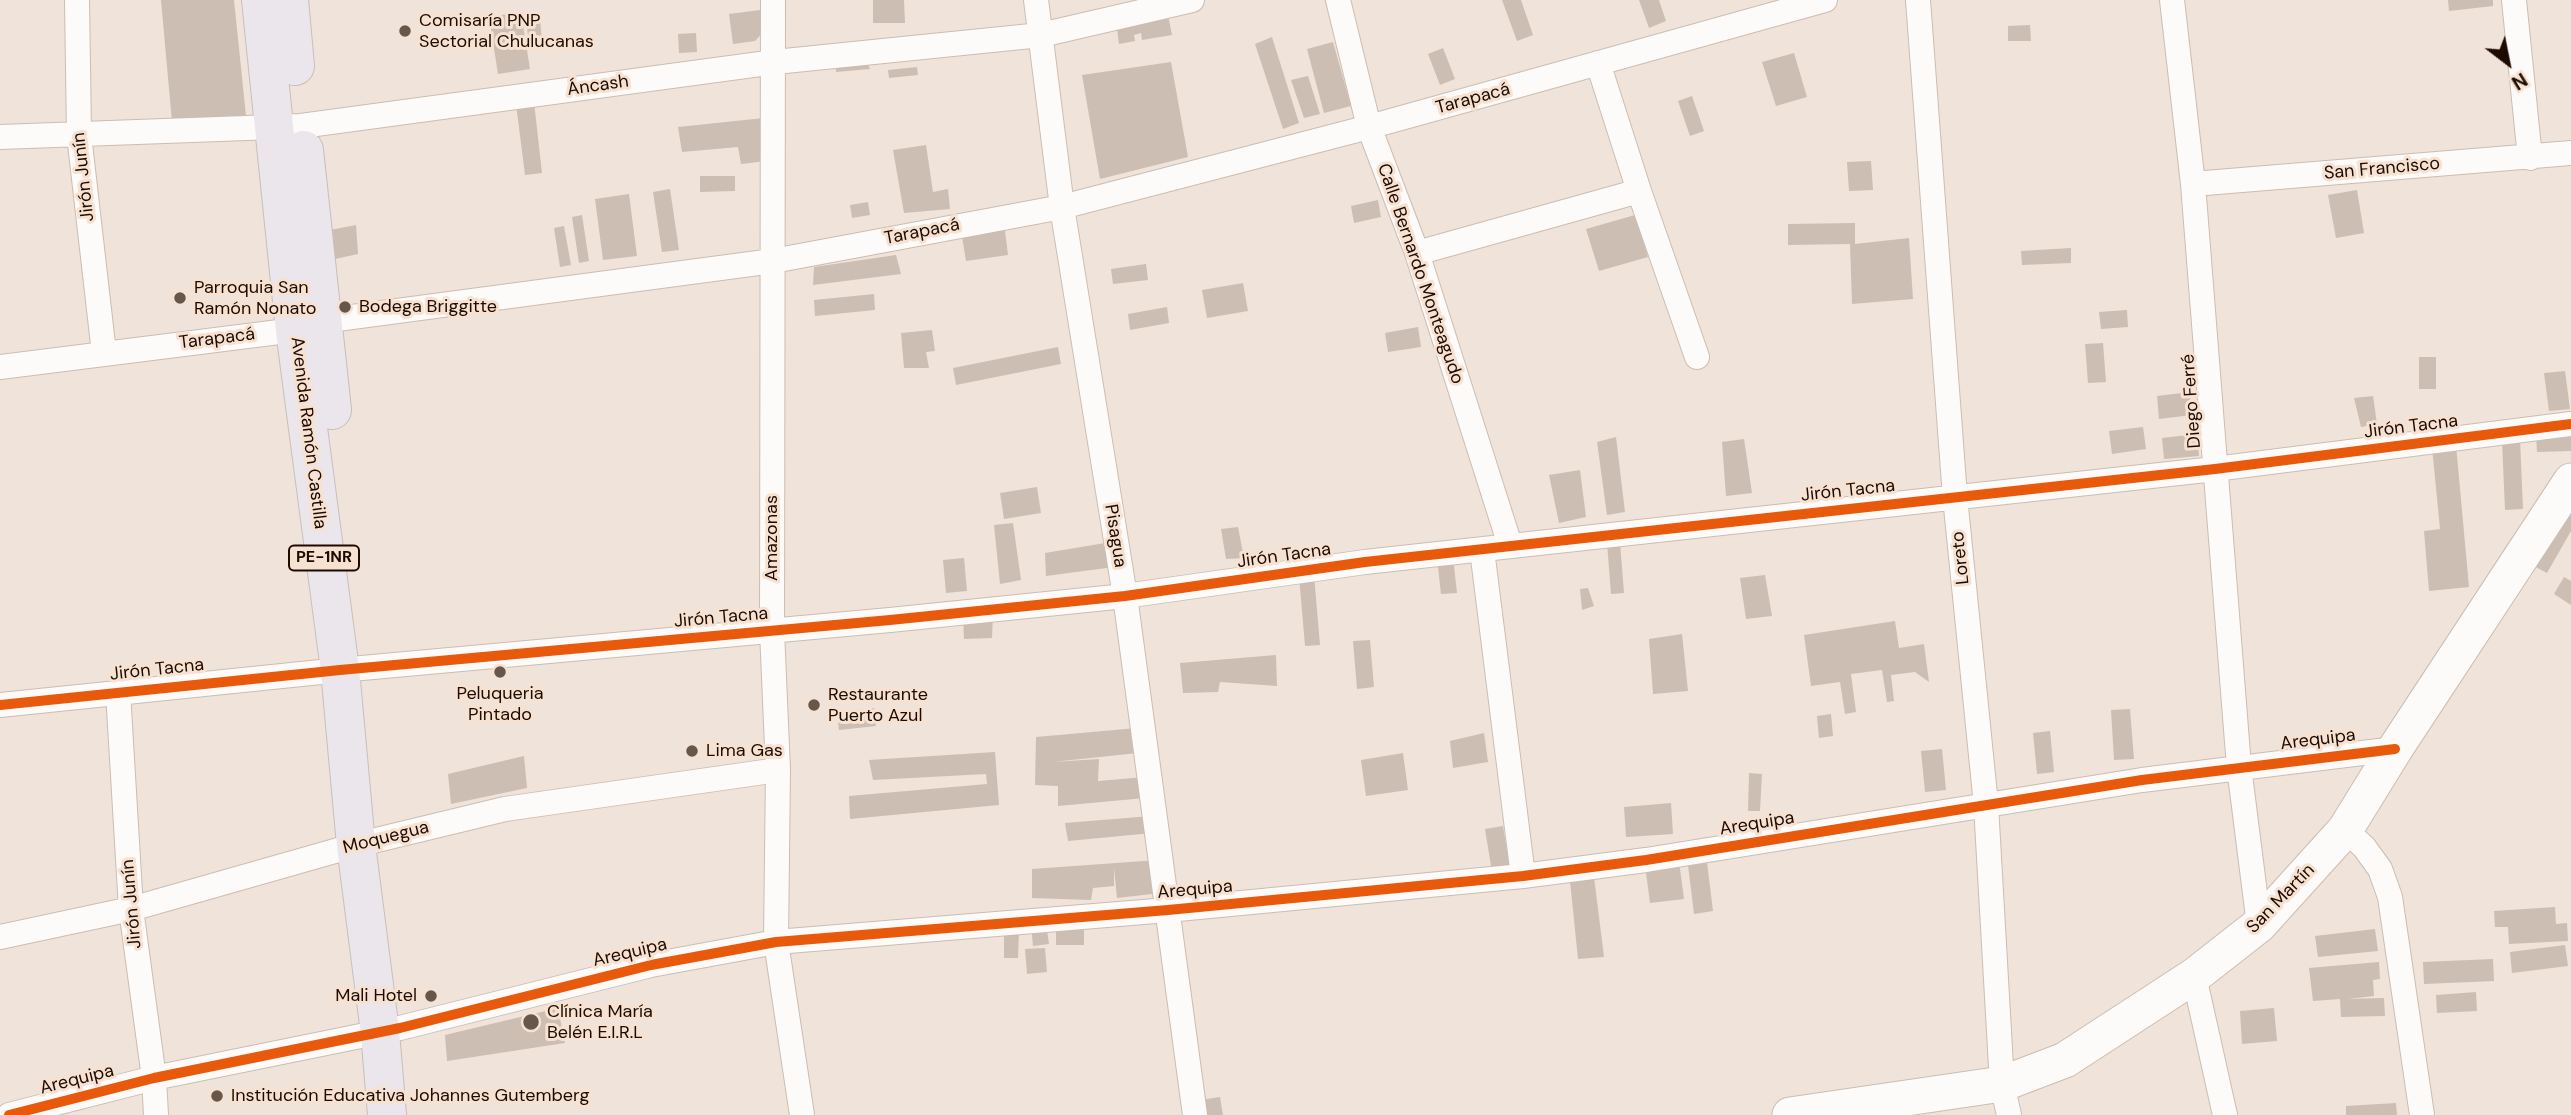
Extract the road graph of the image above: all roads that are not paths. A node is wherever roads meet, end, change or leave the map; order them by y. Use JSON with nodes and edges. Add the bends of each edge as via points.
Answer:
{"nodes":[{"id":1,"x":77,"y":0,"type":"edge"},
{"id":2,"x":261,"y":0,"type":"edge"},
{"id":3,"x":289,"y":0,"type":"edge"},
{"id":4,"x":773,"y":0,"type":"edge"},
{"id":5,"x":1036,"y":0,"type":"edge"},
{"id":6,"x":1192,"y":0,"type":"edge"},
{"id":7,"x":1338,"y":0,"type":"edge"},
{"id":8,"x":1825,"y":0,"type":"edge"},
{"id":9,"x":1918,"y":0,"type":"edge"},
{"id":10,"x":2172,"y":0,"type":"edge"},
{"id":11,"x":2514,"y":0,"type":"edge"},
{"id":12,"x":1041,"y":35,"type":"junction"},
{"id":13,"x":775,"y":62,"type":"junction"},
{"id":14,"x":1598,"y":62,"type":"junction"},
{"id":15,"x":288,"y":127,"type":"junction"},
{"id":16,"x":1368,"y":127,"type":"junction"},
{"id":17,"x":79,"y":135,"type":"junction"},
{"id":18,"x":0,"y":137,"type":"edge"},
{"id":19,"x":2571,"y":153,"type":"edge"},
{"id":20,"x":2530,"y":158,"type":"junction"},
{"id":21,"x":2193,"y":184,"type":"junction"},
{"id":22,"x":1639,"y":191,"type":"junction"},
{"id":23,"x":1062,"y":207,"type":"junction"},
{"id":24,"x":1417,"y":253,"type":"junction"},
{"id":25,"x":773,"y":261,"type":"junction"},
{"id":26,"x":308,"y":325,"type":"junction"},
{"id":27,"x":104,"y":353,"type":"junction"},
{"id":28,"x":1697,"y":357,"type":"dead end"},
{"id":29,"x":0,"y":367,"type":"edge"},
{"id":30,"x":2571,"y":425,"type":"edge"},
{"id":31,"x":2215,"y":469,"type":"junction"},
{"id":32,"x":2571,"y":481,"type":"edge"},
{"id":33,"x":1955,"y":497,"type":"junction"},
{"id":34,"x":1510,"y":545,"type":"junction"},
{"id":35,"x":1482,"y":550,"type":"junction"},
{"id":36,"x":1125,"y":596,"type":"junction"},
{"id":37,"x":772,"y":631,"type":"junction"},
{"id":38,"x":352,"y":669,"type":"junction"},
{"id":39,"x":118,"y":692,"type":"junction"},
{"id":40,"x":0,"y":705,"type":"edge"},
{"id":41,"x":2395,"y":749,"type":"junction"},
{"id":42,"x":2239,"y":767,"type":"junction"},
{"id":43,"x":778,"y":771,"type":"junction"},
{"id":44,"x":1986,"y":805,"type":"junction"},
{"id":45,"x":2346,"y":830,"type":"junction"},
{"id":46,"x":367,"y":842,"type":"junction"},
{"id":47,"x":1522,"y":876,"type":"junction"},
{"id":48,"x":131,"y":909,"type":"junction"},
{"id":49,"x":1168,"y":910,"type":"junction"},
{"id":50,"x":2259,"y":925,"type":"junction"},
{"id":51,"x":0,"y":937,"type":"edge"},
{"id":52,"x":776,"y":942,"type":"junction"},
{"id":53,"x":2194,"y":976,"type":"junction"},
{"id":54,"x":390,"y":1030,"type":"junction"},
{"id":55,"x":154,"y":1078,"type":"junction"},
{"id":56,"x":2006,"y":1099,"type":"edge"},
{"id":57,"x":9,"y":1115,"type":"edge"},
{"id":58,"x":156,"y":1115,"type":"edge"},
{"id":59,"x":387,"y":1115,"type":"edge"},
{"id":60,"x":407,"y":1115,"type":"edge"},
{"id":61,"x":802,"y":1115,"type":"edge"},
{"id":62,"x":1195,"y":1115,"type":"edge"},
{"id":63,"x":1790,"y":1115,"type":"edge"},
{"id":64,"x":2225,"y":1115,"type":"edge"},
{"id":65,"x":2423,"y":1115,"type":"edge"}],
"edges":[{"from":1,"to":17,"type":"street","name":"Jirón Junín"},
{"from":2,"to":15,"type":"main road","name":"Avenida Ramón Castilla","number":"PE-1NR"},
{"from":3,"to":15,"type":"main road","name":"Avenida Ramón Castilla","number":"PE-1NR"},
{"from":4,"to":13,"type":"street","name":"Amazonas"},
{"from":5,"to":12,"type":"street","name":"Pisagua"},
{"from":6,"to":12,"type":"street","name":"Áncash"},
{"from":7,"to":16,"type":"street","name":"Calle Bernardo Monteagudo"},
{"from":8,"to":14,"type":"street","name":"Tarapacá"},
{"from":9,"to":33,"type":"street","name":"Loreto"},
{"from":10,"to":21,"type":"street","name":"Diego Ferré"},
{"from":11,"to":20,"type":"street"},
{"from":12,"to":13,"type":"street","name":"Áncash"},
{"from":12,"to":23,"type":"street","name":"Pisagua"},
{"from":13,"to":15,"type":"street","name":"Áncash"},
{"from":13,"to":25,"type":"street","name":"Amazonas"},
{"from":14,"to":16,"type":"street","name":"Tarapacá"},
{"from":14,"to":22,"type":"street"},
{"from":15,"to":17,"type":"street","name":"Áncash"},
{"from":15,"to":26,"type":"main road","name":"Avenida Ramón Castilla","number":"PE-1NR"},
{"from":16,"to":23,"type":"street","name":"Tarapacá"},
{"from":16,"to":24,"type":"street","name":"Calle Bernardo Monteagudo"},
{"from":17,"to":18,"type":"street","name":"Áncash"},
{"from":17,"to":27,"type":"street","name":"Jirón Junín"},
{"from":19,"to":20,"type":"street","name":"San Francisco"},
{"from":20,"to":21,"type":"street","name":"San Francisco"},
{"from":21,"to":31,"type":"street","name":"Diego Ferré"},
{"from":22,"to":24,"type":"street"},
{"from":22,"to":28,"type":"street"},
{"from":23,"to":25,"type":"street","name":"Tarapacá"},
{"from":23,"to":36,"type":"street","name":"Pisagua"},
{"from":24,"to":34,"type":"street","name":"Calle Bernardo Monteagudo"},
{"from":25,"to":26,"type":"street","name":"Tarapacá"},
{"from":25,"to":37,"type":"street","name":"Amazonas"},
{"from":26,"to":27,"type":"street","name":"Tarapacá"},
{"from":26,"to":38,"type":"main road","name":"Avenida Ramón Castilla","number":"PE-1NR"},
{"from":27,"to":29,"type":"street","name":"Tarapacá"},
{"from":30,"to":31,"type":"street","name":"Jirón Tacna"},
{"from":31,"to":33,"type":"street","name":"Jirón Tacna"},
{"from":31,"to":42,"type":"street","name":"Diego Ferré"},
{"from":32,"to":41,"type":"street","name":"San Martín"},
{"from":33,"to":34,"type":"street","name":"Jirón Tacna"},
{"from":33,"to":44,"type":"street","name":"Loreto"},
{"from":34,"to":35,"type":"street","name":"Jirón Tacna"},
{"from":35,"to":36,"type":"street","name":"Jirón Tacna"},
{"from":35,"to":47,"type":"street"},
{"from":36,"to":37,"type":"street","name":"Jirón Tacna"},
{"from":36,"to":49,"type":"street","name":"Pisagua"},
{"from":37,"to":38,"type":"street","name":"Jirón Tacna"},
{"from":37,"to":43,"type":"street","name":"Amazonas"},
{"from":38,"to":39,"type":"street","name":"Jirón Tacna"},
{"from":38,"to":46,"type":"main road","name":"Avenida Ramón Castilla","number":"PE-1NR"},
{"from":39,"to":40,"type":"street","name":"Jirón Tacna"},
{"from":39,"to":48,"type":"street","name":"Jirón Junín"},
{"from":41,"to":42,"type":"street","name":"Arequipa"},
{"from":41,"to":45,"type":"street","name":"San Martín"},
{"from":42,"to":44,"type":"street","name":"Arequipa"},
{"from":42,"to":50,"type":"street","name":"Diego Ferré"},
{"from":43,"to":46,"type":"street","name":"Moquegua","via":[[505,809]]},
{"from":43,"to":52,"type":"street","name":"Amazonas"},
{"from":44,"to":47,"type":"street","name":"Arequipa"},
{"from":44,"to":56,"type":"street","name":"Loreto"},
{"from":45,"to":50,"type":"street","name":"San Martín"},
{"from":45,"to":65,"type":"street","via":[[2380,869],[2390,897]]},
{"from":46,"to":48,"type":"street","name":"Moquegua"},
{"from":46,"to":54,"type":"main road","name":"Avenida Ramón Castilla","number":"PE-1NR"},
{"from":47,"to":49,"type":"street","name":"Arequipa"},
{"from":48,"to":51,"type":"street","name":"Moquegua"},
{"from":48,"to":55,"type":"street","name":"Jirón Junín"},
{"from":49,"to":52,"type":"street","name":"Arequipa"},
{"from":49,"to":62,"type":"street","name":"Pisagua"},
{"from":50,"to":53,"type":"street","name":"San Martín"},
{"from":52,"to":54,"type":"street","name":"Arequipa","via":[[650,965]]},
{"from":52,"to":61,"type":"street","name":"Amazonas"},
{"from":53,"to":56,"type":"street","name":"San Martín"},
{"from":53,"to":64,"type":"street"},
{"from":54,"to":55,"type":"street","name":"Arequipa"},
{"from":54,"to":59,"type":"main road","name":"Avenida Ramón Castilla","number":"PE-1NR"},
{"from":54,"to":60,"type":"main road","name":"Avenida Ramón Castilla","number":"PE-1NR"},
{"from":55,"to":57,"type":"street","name":"Arequipa"},
{"from":55,"to":58,"type":"street","name":"Jirón Junín"},
{"from":56,"to":63,"type":"street","name":"San Martín"}]}
